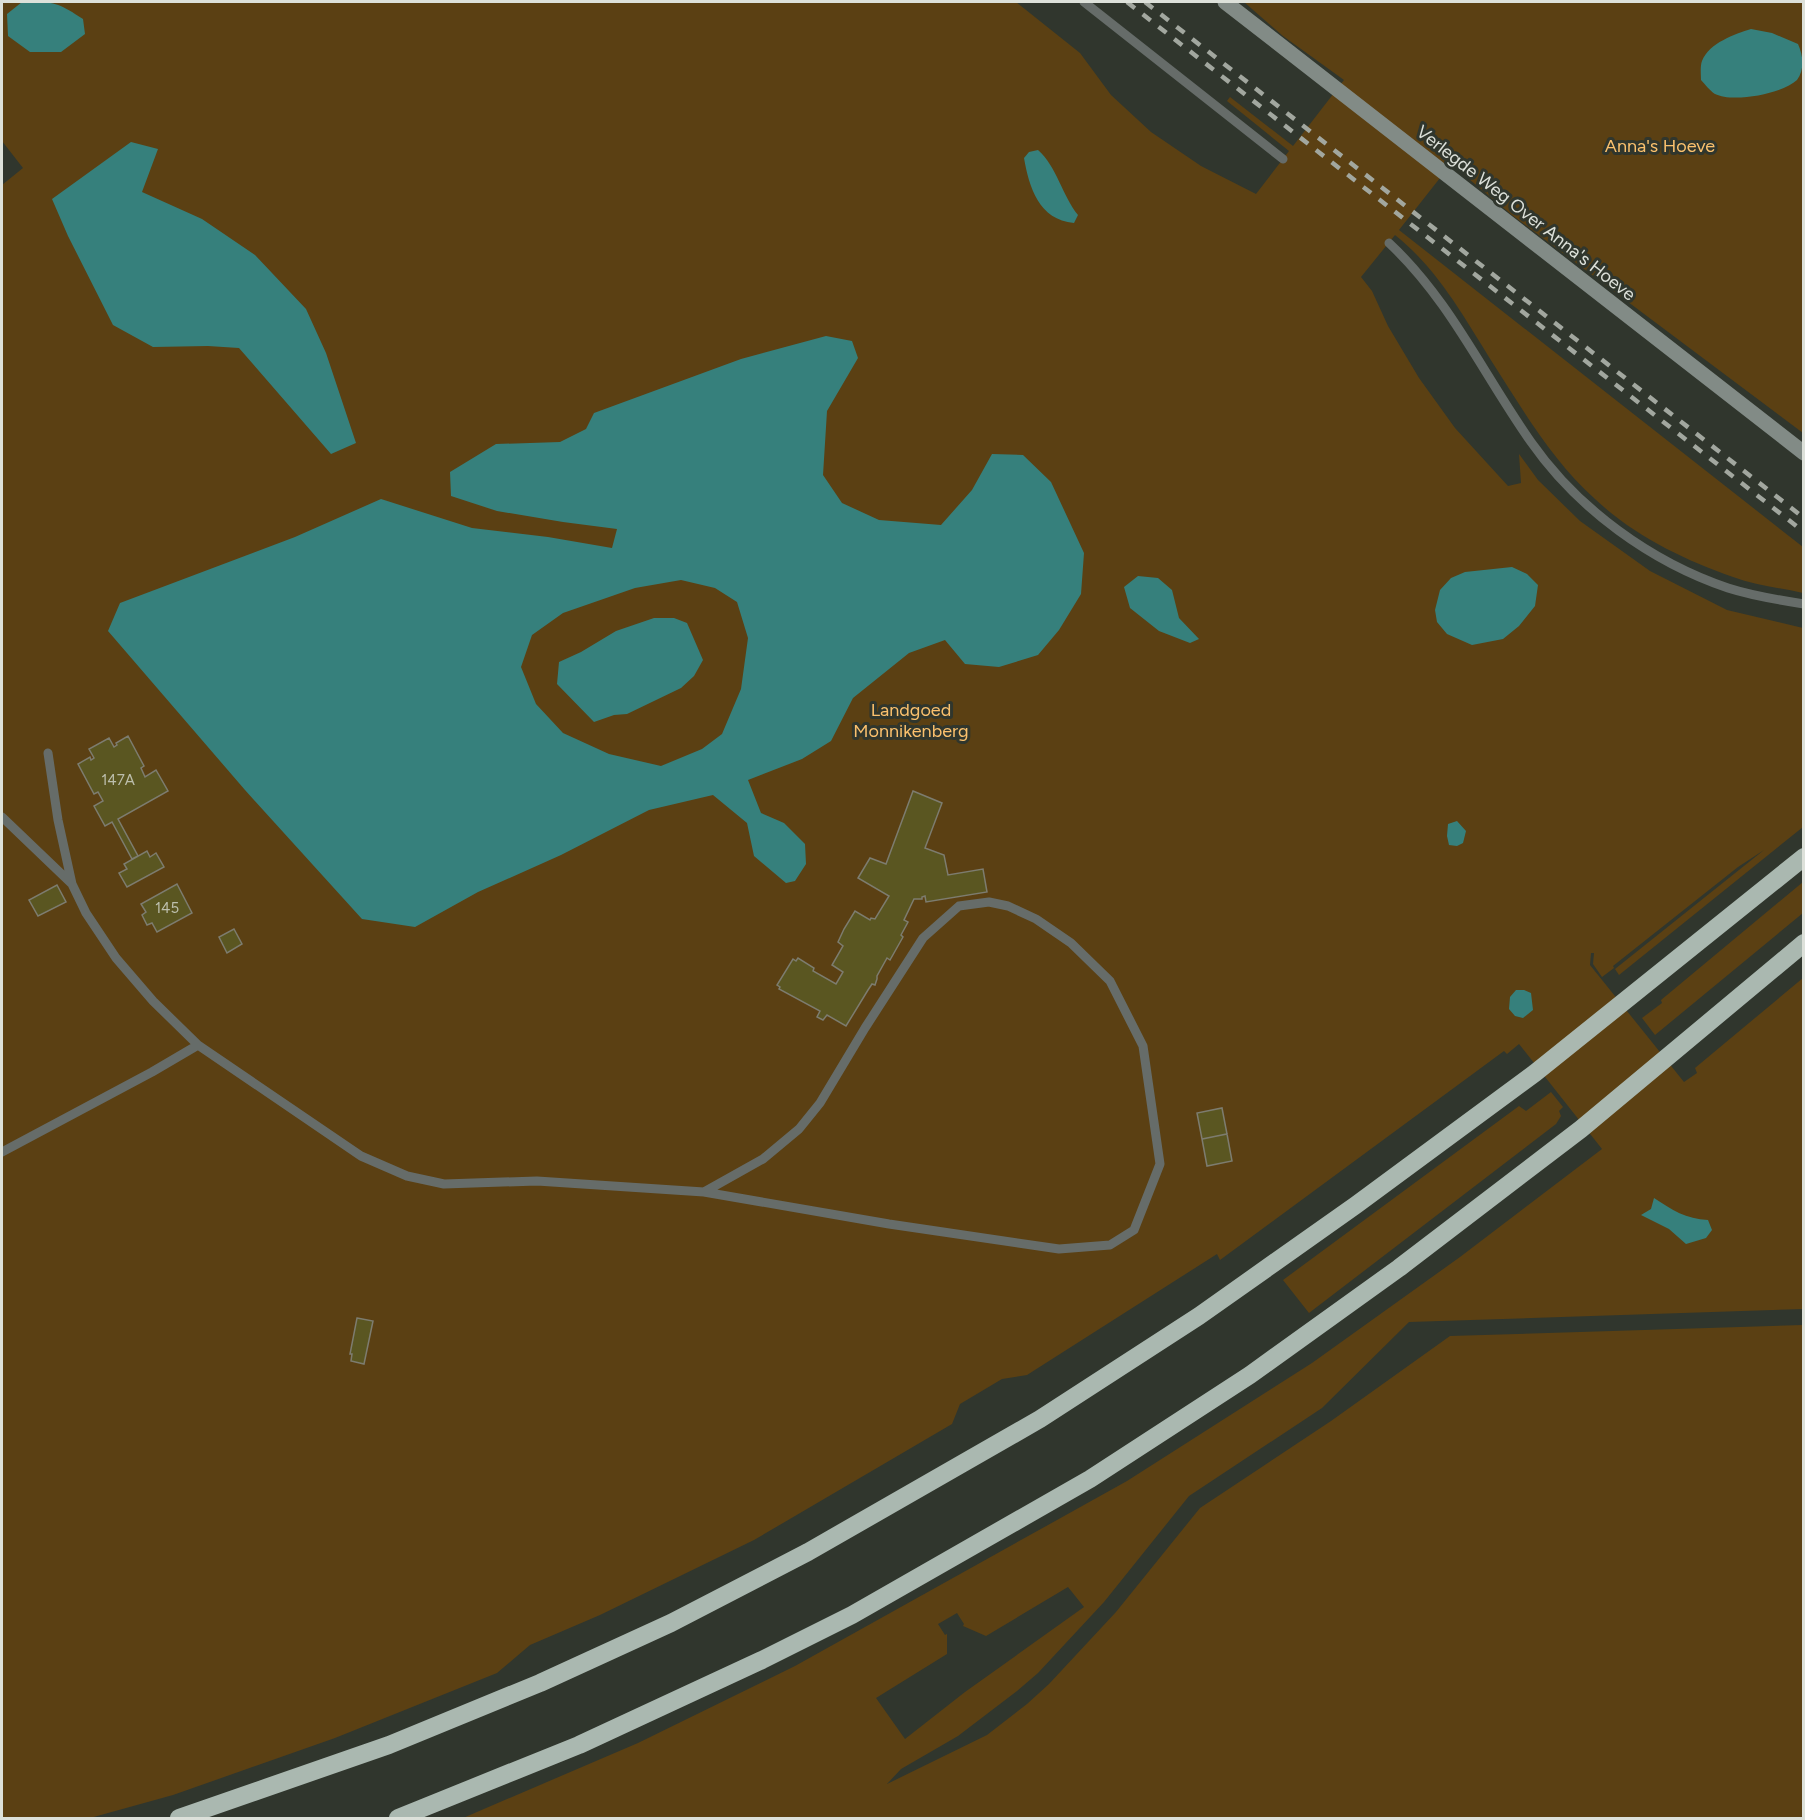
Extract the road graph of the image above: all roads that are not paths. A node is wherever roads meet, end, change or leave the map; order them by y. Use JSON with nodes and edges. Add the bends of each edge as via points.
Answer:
{"nodes":[{"id":1,"x":1084,"y":2,"type":"edge"},
{"id":2,"x":1225,"y":2,"type":"edge"},
{"id":3,"x":1283,"y":159,"type":"dead end"},
{"id":4,"x":1389,"y":243,"type":"dead end"},
{"id":5,"x":1803,"y":453,"type":"edge"},
{"id":6,"x":1803,"y":604,"type":"edge"},
{"id":7,"x":48,"y":753,"type":"dead end"},
{"id":8,"x":2,"y":818,"type":"edge"},
{"id":9,"x":1803,"y":857,"type":"edge"},
{"id":10,"x":72,"y":884,"type":"junction"},
{"id":11,"x":1803,"y":943,"type":"edge"},
{"id":12,"x":198,"y":1045,"type":"junction"},
{"id":13,"x":2,"y":1152,"type":"edge"},
{"id":14,"x":704,"y":1192,"type":"junction"},
{"id":15,"x":179,"y":1818,"type":"edge"},
{"id":16,"x":398,"y":1818,"type":"edge"}],
"edges":[{"from":1,"to":3,"type":"lane"},
{"from":2,"to":5,"type":"main road","name":"Verlegde Weg Over Anna's Hoeve"},
{"from":4,"to":6,"type":"lane","via":[[1444,305],[1531,443],[1604,520],[1689,572],[1728,588]]},
{"from":7,"to":10,"type":"lane"},
{"from":8,"to":10,"type":"lane"},
{"from":9,"to":15,"type":"highway","via":[[1535,1073],[1356,1205],[1199,1316],[1040,1419],[808,1552],[671,1623],[540,1683],[389,1745]]},
{"from":10,"to":12,"type":"lane","via":[[116,958]]},
{"from":11,"to":16,"type":"highway","via":[[1581,1129],[1399,1268],[1250,1375],[1090,1479],[852,1615],[721,1680],[579,1746]]},
{"from":12,"to":13,"type":"lane"},
{"from":12,"to":14,"type":"lane","via":[[361,1156],[407,1176],[444,1184],[537,1181]]},
{"from":14,"to":14,"type":"lane","via":[[1059,1249],[1110,1245],[1134,1230],[1160,1164],[1143,1046],[1110,981],[1071,943],[1008,906],[988,902],[959,906],[923,938],[820,1103],[799,1129],[763,1159]]}]}
